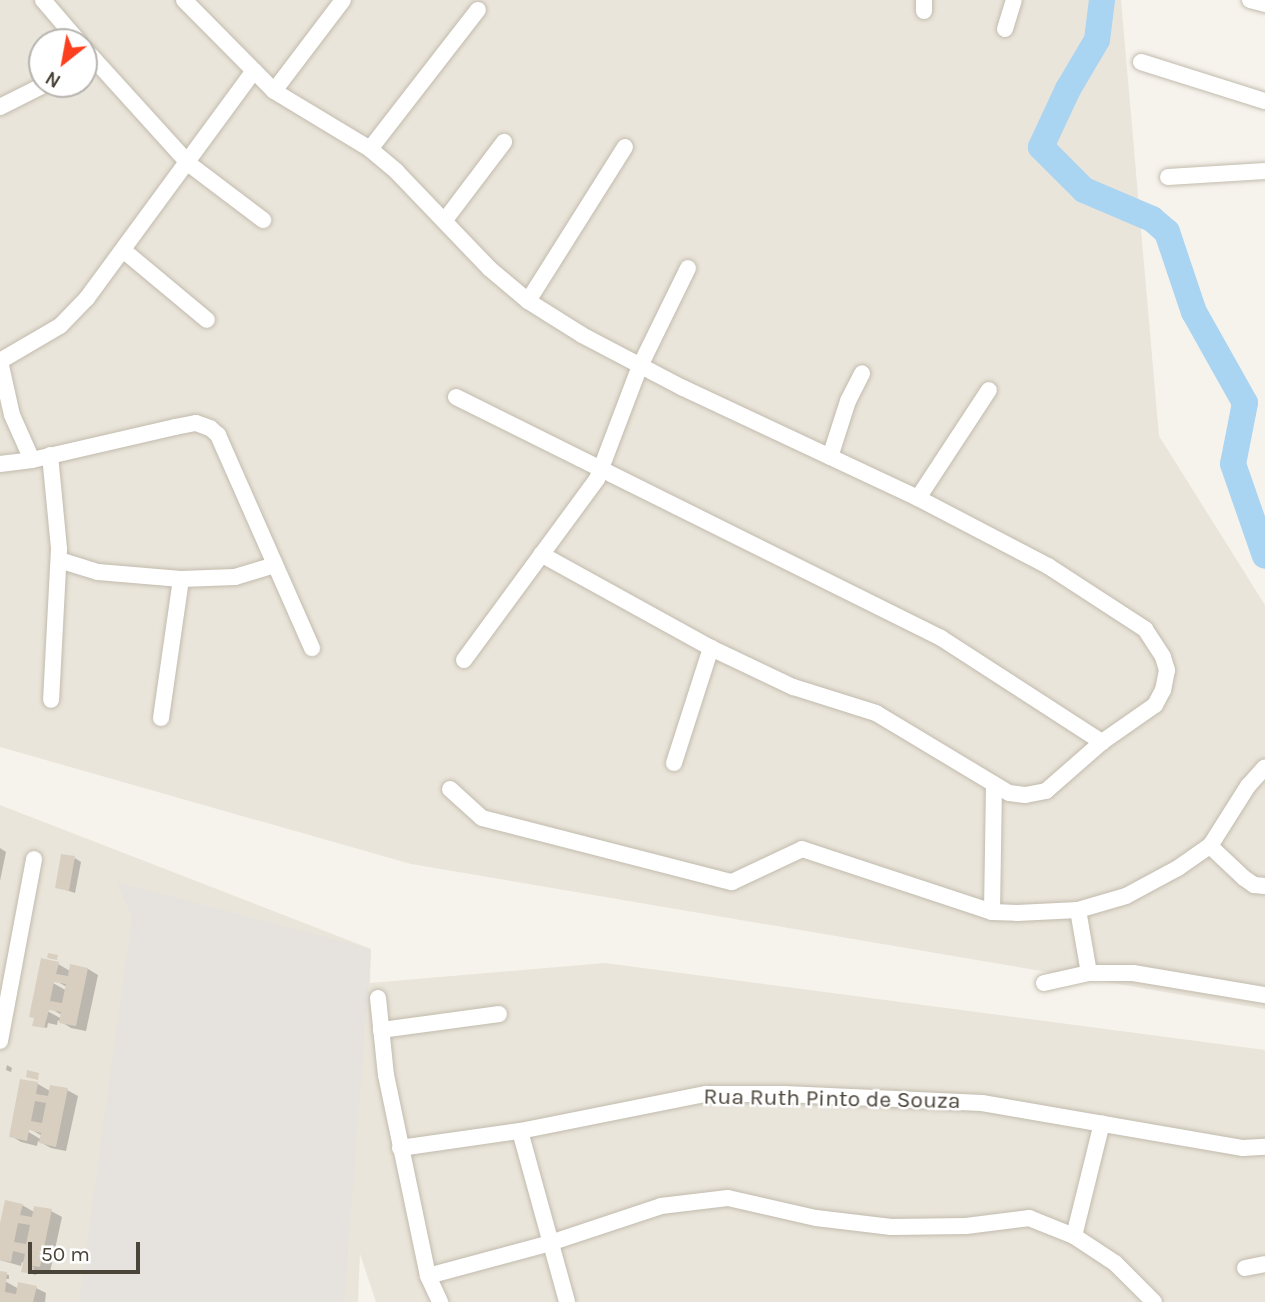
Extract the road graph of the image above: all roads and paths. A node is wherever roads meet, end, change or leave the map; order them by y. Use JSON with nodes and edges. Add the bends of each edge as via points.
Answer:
{"nodes":[{"id":1,"x":43,"y":0,"type":"edge"},
{"id":2,"x":184,"y":0,"type":"edge"},
{"id":3,"x":342,"y":0,"type":"edge"},
{"id":4,"x":1014,"y":0,"type":"edge"},
{"id":5,"x":1250,"y":0,"type":"edge"},
{"id":6,"x":1265,"y":4,"type":"edge"},
{"id":7,"x":478,"y":10,"type":"dead end"},
{"id":8,"x":67,"y":28,"type":"edge"},
{"id":9,"x":1004,"y":29,"type":"dead end"},
{"id":10,"x":1141,"y":62,"type":"dead end"},
{"id":11,"x":98,"y":69,"type":"edge"},
{"id":12,"x":254,"y":71,"type":"junction"},
{"id":13,"x":274,"y":91,"type":"junction"},
{"id":14,"x":28,"y":93,"type":"edge"},
{"id":15,"x":1265,"y":101,"type":"edge"},
{"id":16,"x":0,"y":107,"type":"edge"},
{"id":17,"x":504,"y":142,"type":"dead end"},
{"id":18,"x":625,"y":147,"type":"dead end"},
{"id":19,"x":370,"y":149,"type":"junction"},
{"id":20,"x":189,"y":164,"type":"junction"},
{"id":21,"x":1265,"y":171,"type":"edge"},
{"id":22,"x":1168,"y":177,"type":"dead end"},
{"id":23,"x":263,"y":220,"type":"dead end"},
{"id":24,"x":444,"y":220,"type":"junction"},
{"id":25,"x":123,"y":250,"type":"junction"},
{"id":26,"x":688,"y":268,"type":"dead end"},
{"id":27,"x":528,"y":301,"type":"junction"},
{"id":28,"x":207,"y":320,"type":"dead end"},
{"id":29,"x":0,"y":361,"type":"edge"},
{"id":30,"x":640,"y":366,"type":"junction"},
{"id":31,"x":862,"y":373,"type":"dead end"},
{"id":32,"x":989,"y":390,"type":"dead end"},
{"id":33,"x":456,"y":397,"type":"dead end"},
{"id":34,"x":50,"y":455,"type":"junction"},
{"id":35,"x":830,"y":457,"type":"junction"},
{"id":36,"x":32,"y":460,"type":"junction"},
{"id":37,"x":0,"y":464,"type":"edge"},
{"id":38,"x":599,"y":470,"type":"junction"},
{"id":39,"x":918,"y":498,"type":"junction"},
{"id":40,"x":541,"y":554,"type":"junction"},
{"id":41,"x":59,"y":559,"type":"junction"},
{"id":42,"x":275,"y":565,"type":"junction"},
{"id":43,"x":181,"y":579,"type":"junction"},
{"id":44,"x":312,"y":648,"type":"dead end"},
{"id":45,"x":712,"y":648,"type":"junction"},
{"id":46,"x":464,"y":660,"type":"dead end"},
{"id":47,"x":51,"y":699,"type":"dead end"},
{"id":48,"x":161,"y":718,"type":"dead end"},
{"id":49,"x":1102,"y":742,"type":"junction"},
{"id":50,"x":674,"y":763,"type":"dead end"},
{"id":51,"x":1265,"y":767,"type":"edge"},
{"id":52,"x":994,"y":785,"type":"junction"},
{"id":53,"x":450,"y":789,"type":"dead end"},
{"id":54,"x":1210,"y":846,"type":"junction"},
{"id":55,"x":34,"y":859,"type":"dead end"},
{"id":56,"x":1265,"y":886,"type":"edge"},
{"id":57,"x":1078,"y":910,"type":"junction"},
{"id":58,"x":992,"y":912,"type":"junction"},
{"id":59,"x":1089,"y":973,"type":"junction"},
{"id":60,"x":1044,"y":983,"type":"dead end"},
{"id":61,"x":1265,"y":995,"type":"edge"},
{"id":62,"x":378,"y":999,"type":"dead end"},
{"id":63,"x":499,"y":1014,"type":"dead end"},
{"id":64,"x":381,"y":1030,"type":"junction"},
{"id":65,"x":0,"y":1041,"type":"edge"},
{"id":66,"x":1102,"y":1124,"type":"junction"},
{"id":67,"x":520,"y":1130,"type":"junction"},
{"id":68,"x":1265,"y":1147,"type":"edge"},
{"id":69,"x":400,"y":1148,"type":"junction"},
{"id":70,"x":1074,"y":1236,"type":"junction"},
{"id":71,"x":550,"y":1242,"type":"junction"},
{"id":72,"x":1265,"y":1264,"type":"edge"},
{"id":73,"x":1245,"y":1268,"type":"dead end"},
{"id":74,"x":428,"y":1276,"type":"junction"},
{"id":75,"x":440,"y":1302,"type":"edge"},
{"id":76,"x":567,"y":1302,"type":"edge"},
{"id":77,"x":1154,"y":1302,"type":"edge"}],
"edges":[{"from":1,"to":8,"type":"street"},
{"from":2,"to":12,"type":"street"},
{"from":3,"to":13,"type":"street"},
{"from":4,"to":9,"type":"street"},
{"from":5,"to":6,"type":"street"},
{"from":7,"to":19,"type":"street"},
{"from":10,"to":15,"type":"street"},
{"from":11,"to":20,"type":"street"},
{"from":12,"to":13,"type":"street"},
{"from":12,"to":20,"type":"street"},
{"from":13,"to":19,"type":"street"},
{"from":14,"to":16,"type":"street"},
{"from":17,"to":24,"type":"street"},
{"from":18,"to":27,"type":"street"},
{"from":19,"to":24,"type":"street"},
{"from":20,"to":23,"type":"street"},
{"from":20,"to":25,"type":"street"},
{"from":21,"to":22,"type":"street"},
{"from":24,"to":27,"type":"street"},
{"from":25,"to":28,"type":"street"},
{"from":25,"to":29,"type":"street","via":[[60,326]]},
{"from":26,"to":30,"type":"street"},
{"from":27,"to":30,"type":"street"},
{"from":29,"to":36,"type":"street","via":[[12,415]]},
{"from":30,"to":35,"type":"street"},
{"from":30,"to":38,"type":"street"},
{"from":31,"to":35,"type":"street"},
{"from":32,"to":39,"type":"street"},
{"from":33,"to":38,"type":"street"},
{"from":34,"to":36,"type":"street"},
{"from":34,"to":41,"type":"street"},
{"from":34,"to":42,"type":"street","via":[[175,426],[204,424],[218,435]]},
{"from":35,"to":39,"type":"street"},
{"from":36,"to":37,"type":"street"},
{"from":38,"to":40,"type":"street"},
{"from":38,"to":49,"type":"street","via":[[941,638]]},
{"from":39,"to":49,"type":"street","via":[[1048,566],[1144,629],[1155,642],[1167,670],[1163,690],[1155,705]]},
{"from":40,"to":45,"type":"street"},
{"from":40,"to":46,"type":"street"},
{"from":41,"to":43,"type":"street","via":[[98,572]]},
{"from":41,"to":47,"type":"street"},
{"from":42,"to":43,"type":"street","via":[[235,577]]},
{"from":42,"to":44,"type":"street"},
{"from":43,"to":48,"type":"street"},
{"from":45,"to":50,"type":"street"},
{"from":45,"to":52,"type":"street","via":[[793,687],[876,713]]},
{"from":49,"to":52,"type":"street","via":[[1045,791],[1025,795]]},
{"from":51,"to":54,"type":"street"},
{"from":52,"to":58,"type":"street"},
{"from":53,"to":58,"type":"street","via":[[482,818],[732,882],[802,849]]},
{"from":54,"to":56,"type":"street","via":[[1244,878]]},
{"from":54,"to":57,"type":"street","via":[[1126,895]]},
{"from":55,"to":65,"type":"street"},
{"from":57,"to":58,"type":"street"},
{"from":57,"to":59,"type":"street"},
{"from":59,"to":60,"type":"street"},
{"from":59,"to":61,"type":"street","via":[[1133,973]]},
{"from":62,"to":64,"type":"street"},
{"from":63,"to":64,"type":"street"},
{"from":64,"to":69,"type":"street"},
{"from":66,"to":67,"type":"street","name":"Rua Ruth Pinto de Souza","via":[[982,1103],[719,1094]]},
{"from":66,"to":68,"type":"street","name":"Rua Ruth Pinto de Souza","via":[[1243,1148]]},
{"from":66,"to":70,"type":"street"},
{"from":67,"to":69,"type":"street","name":"Rua Ruth Pinto de Souza"},
{"from":67,"to":71,"type":"street"},
{"from":69,"to":74,"type":"street"},
{"from":70,"to":71,"type":"street","via":[[1029,1219],[891,1227],[816,1218],[728,1198],[661,1206]]},
{"from":70,"to":77,"type":"street","via":[[1115,1264]]},
{"from":71,"to":74,"type":"street"},
{"from":71,"to":76,"type":"street"},
{"from":72,"to":73,"type":"street"},
{"from":74,"to":75,"type":"street"}]}
